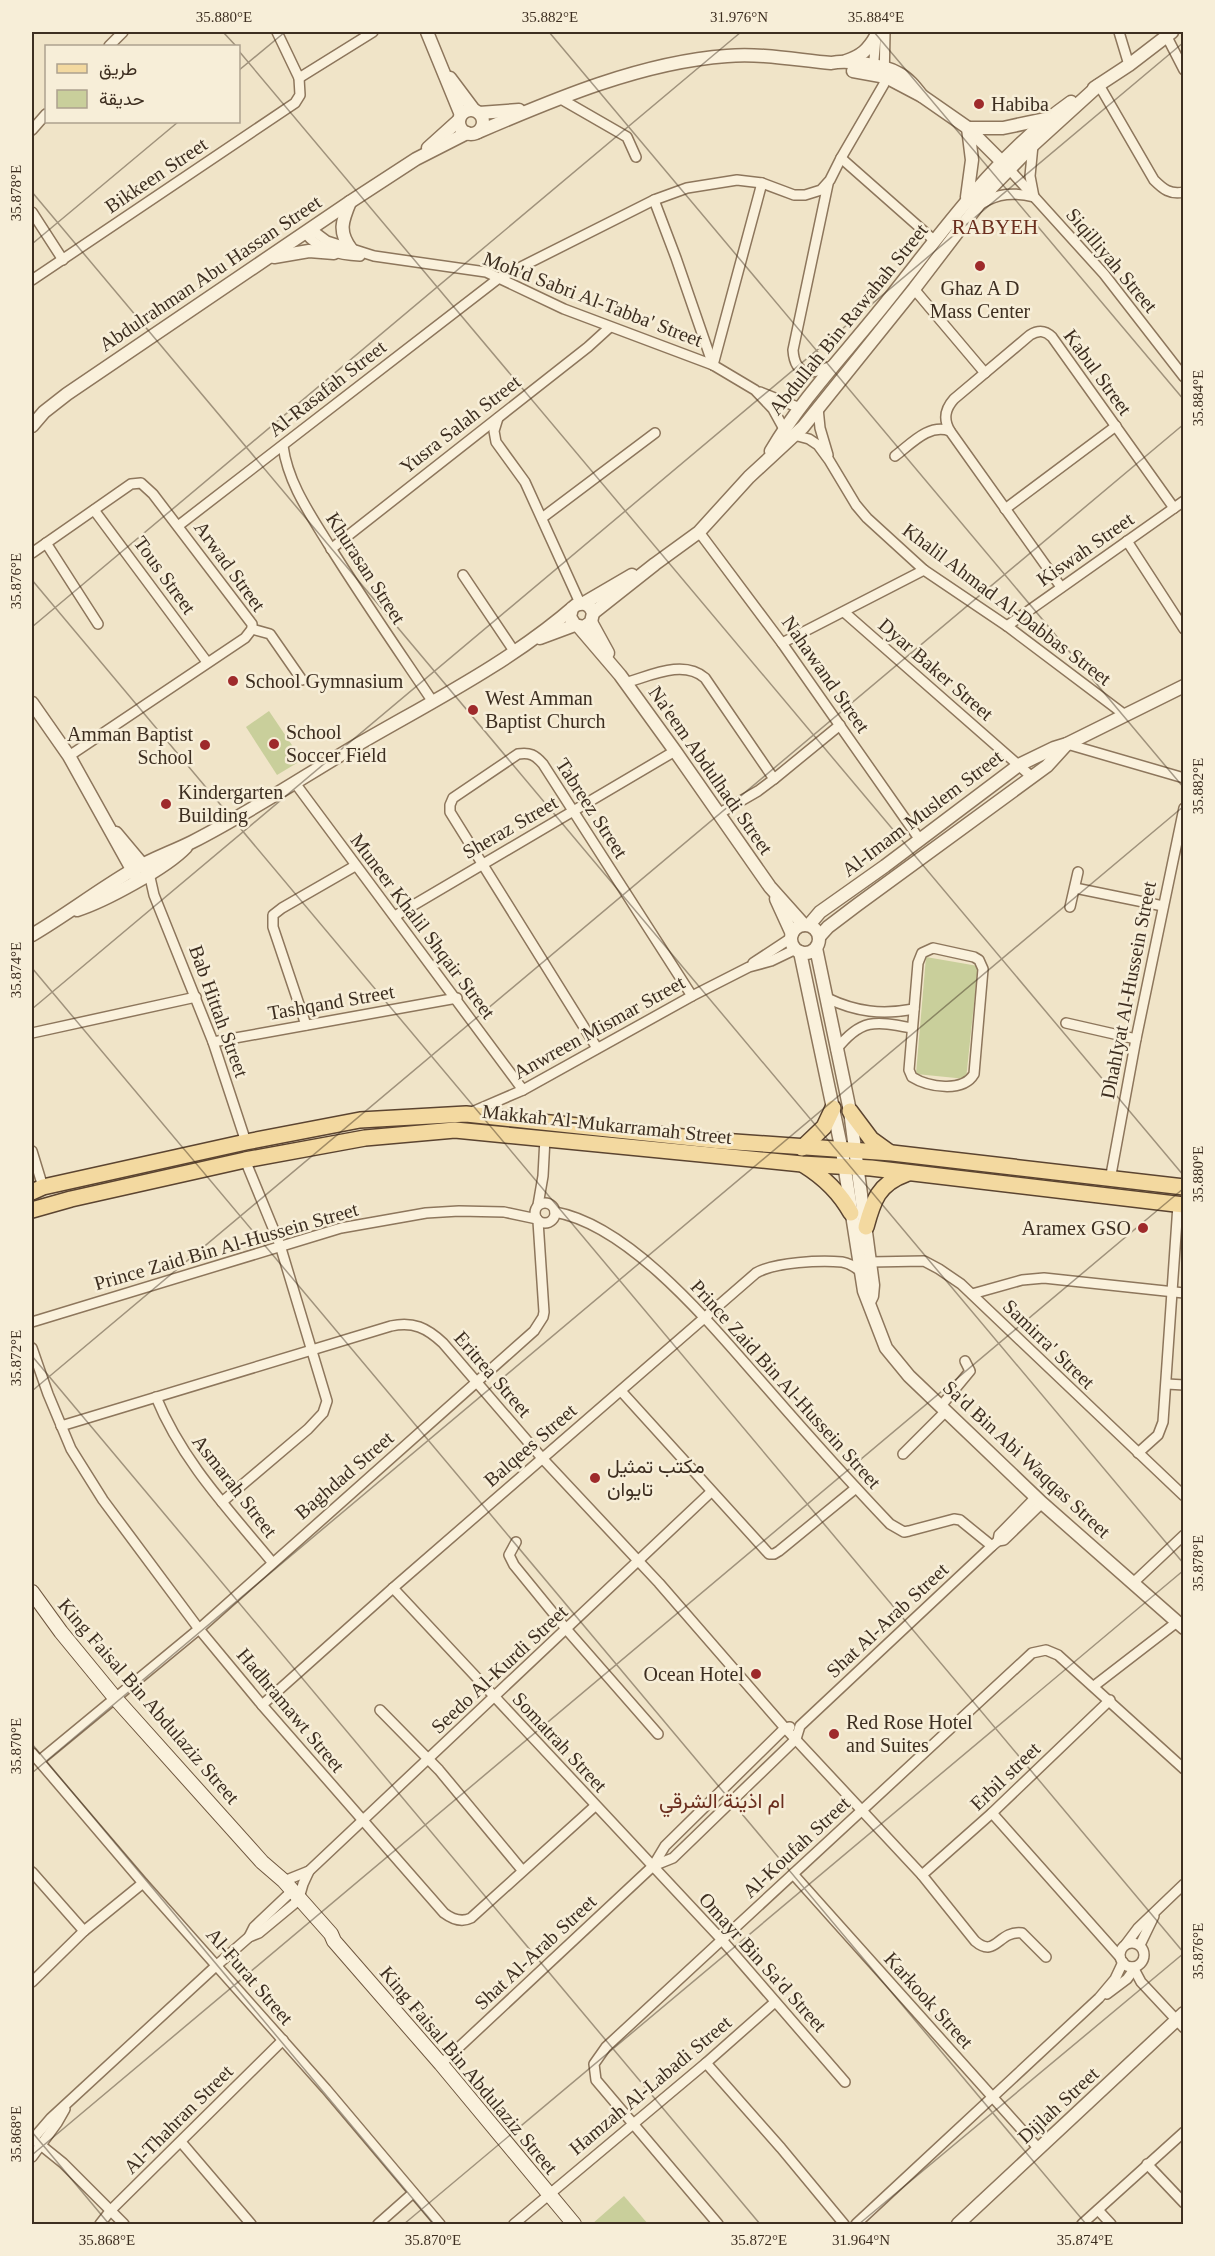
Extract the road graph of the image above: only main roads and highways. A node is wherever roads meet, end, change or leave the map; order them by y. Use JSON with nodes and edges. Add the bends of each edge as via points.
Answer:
{"nodes":[{"id":1,"x":833,"y":1108,"type":"road end"},
{"id":2,"x":850,"y":1111,"type":"road end"},
{"id":3,"x":802,"y":1148,"type":"junction"},
{"id":4,"x":892,"y":1153,"type":"junction"},
{"id":5,"x":850,"y":1159,"type":"junction"},
{"id":6,"x":802,"y":1164,"type":"junction"},
{"id":7,"x":906,"y":1174,"type":"junction"},
{"id":8,"x":1184,"y":1187,"type":"edge"},
{"id":9,"x":37,"y":1190,"type":"edge"},
{"id":10,"x":1181,"y":1205,"type":"edge"},
{"id":11,"x":32,"y":1210,"type":"edge"},
{"id":12,"x":851,"y":1213,"type":"road end"},
{"id":13,"x":866,"y":1227,"type":"road end"},
{"id":14,"x":32,"y":1592,"type":"edge"},
{"id":15,"x":574,"y":2224,"type":"edge"}],
"edges":[{"from":1,"to":3,"type":"main road","via":[[824,1127]]},
{"from":2,"to":4,"type":"main road","via":[[871,1140]]},
{"from":3,"to":5,"type":"main road","name":"Makkah Al-Mukarramah Street"},
{"from":3,"to":9,"type":"main road","name":"Makkah Al-Mukarramah Street","via":[[466,1114],[360,1120]]},
{"from":4,"to":5,"type":"main road","name":"Makkah Al-Mukarramah Street"},
{"from":4,"to":8,"type":"main road","name":"Makkah Al-Mukarramah Street"},
{"from":5,"to":6,"type":"main road","name":"Makkah Al-Mukarramah Street"},
{"from":5,"to":7,"type":"main road","name":"Makkah Al-Mukarramah Street"},
{"from":6,"to":11,"type":"main road","name":"Makkah Al-Mukarramah Street","via":[[545,1138],[432,1131],[365,1138],[245,1160]]},
{"from":6,"to":12,"type":"main road","via":[[826,1181]]},
{"from":7,"to":10,"type":"main road","name":"Makkah Al-Mukarramah Street"},
{"from":7,"to":13,"type":"main road","via":[[880,1189]]},
{"from":14,"to":15,"type":"main road","name":"King Faisal Bin Abdulaziz Street","via":[[116,1699],[327,1938],[334,1941]]}]}
